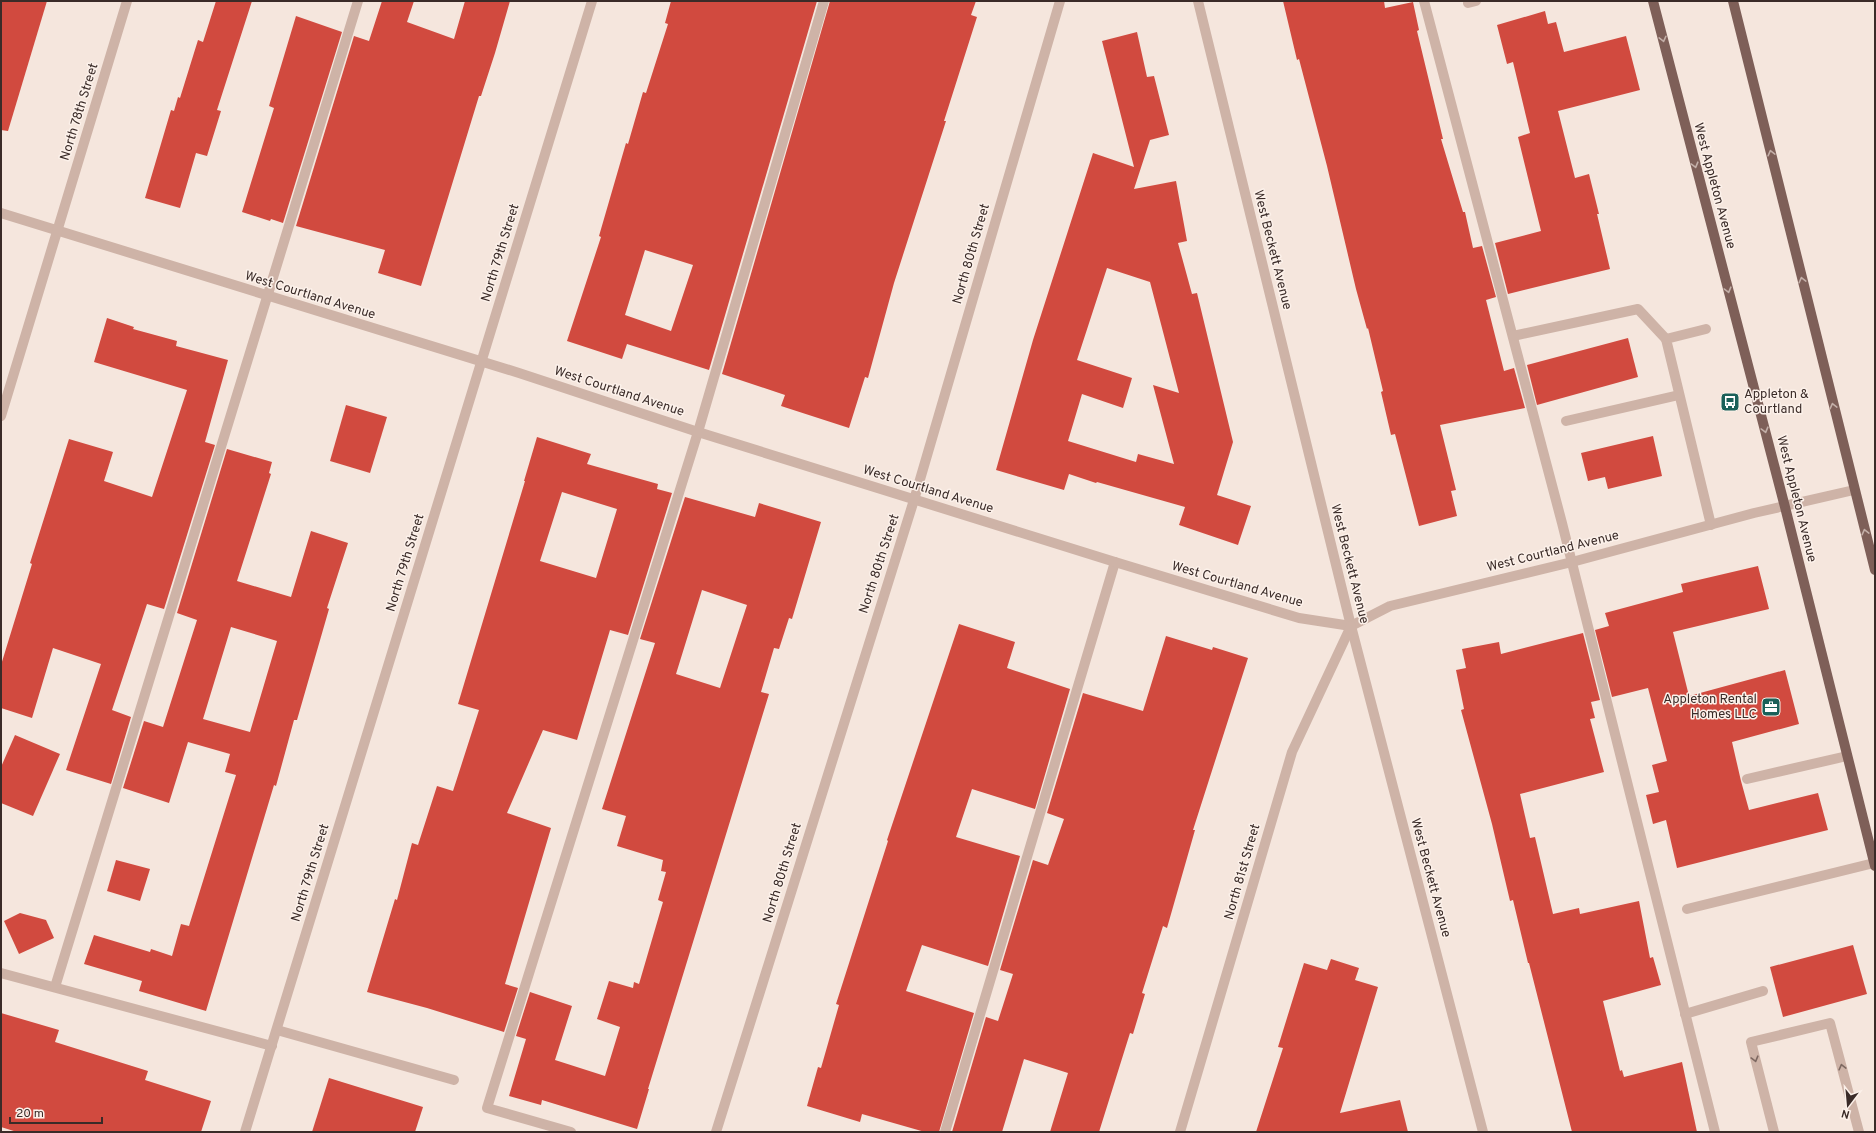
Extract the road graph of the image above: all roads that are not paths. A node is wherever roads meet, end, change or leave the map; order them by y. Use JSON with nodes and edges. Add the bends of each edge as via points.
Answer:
{"nodes":[{"id":1,"x":127,"y":1,"type":"edge"},
{"id":2,"x":358,"y":1,"type":"edge"},
{"id":3,"x":592,"y":1,"type":"edge"},
{"id":4,"x":824,"y":1,"type":"edge"},
{"id":5,"x":1060,"y":1,"type":"edge"},
{"id":6,"x":1198,"y":1,"type":"edge"},
{"id":7,"x":1424,"y":1,"type":"edge"},
{"id":8,"x":1653,"y":1,"type":"edge"},
{"id":9,"x":1733,"y":1,"type":"edge"},
{"id":10,"x":1,"y":213,"type":"edge"},
{"id":11,"x":58,"y":230,"type":"junction"},
{"id":12,"x":268,"y":297,"type":"junction"},
{"id":13,"x":1706,"y":330,"type":"dead end"},
{"id":14,"x":1513,"y":336,"type":"junction"},
{"id":15,"x":1666,"y":339,"type":"junction"},
{"id":16,"x":482,"y":362,"type":"junction"},
{"id":17,"x":1679,"y":395,"type":"junction"},
{"id":18,"x":1,"y":416,"type":"edge"},
{"id":19,"x":1566,"y":421,"type":"dead end"},
{"id":20,"x":698,"y":432,"type":"junction"},
{"id":21,"x":1854,"y":490,"type":"junction"},
{"id":22,"x":914,"y":500,"type":"junction"},
{"id":23,"x":1785,"y":507,"type":"junction"},
{"id":24,"x":1711,"y":525,"type":"junction"},
{"id":25,"x":1115,"y":562,"type":"junction"},
{"id":26,"x":1572,"y":562,"type":"junction"},
{"id":27,"x":1875,"y":570,"type":"edge"},
{"id":28,"x":1350,"y":626,"type":"junction"},
{"id":29,"x":1847,"y":756,"type":"junction"},
{"id":30,"x":1747,"y":779,"type":"dead end"},
{"id":31,"x":1875,"y":864,"type":"edge"},
{"id":32,"x":1687,"y":909,"type":"dead end"},
{"id":33,"x":1,"y":972,"type":"edge"},
{"id":34,"x":55,"y":987,"type":"junction"},
{"id":35,"x":1762,"y":991,"type":"dead end"},
{"id":36,"x":1685,"y":1014,"type":"junction"},
{"id":37,"x":277,"y":1030,"type":"junction"},
{"id":38,"x":272,"y":1046,"type":"junction"},
{"id":39,"x":454,"y":1080,"type":"dead end"},
{"id":40,"x":245,"y":1132,"type":"edge"},
{"id":41,"x":571,"y":1132,"type":"edge"},
{"id":42,"x":716,"y":1132,"type":"edge"},
{"id":43,"x":945,"y":1132,"type":"edge"},
{"id":44,"x":1180,"y":1132,"type":"edge"},
{"id":45,"x":1483,"y":1132,"type":"edge"},
{"id":46,"x":1714,"y":1132,"type":"edge"},
{"id":47,"x":1774,"y":1132,"type":"edge"},
{"id":48,"x":1859,"y":1132,"type":"edge"}],
"edges":[{"from":1,"to":11,"type":"street","name":"North 78th Street"},
{"from":2,"to":12,"type":"street"},
{"from":3,"to":16,"type":"street","name":"North 79th Street"},
{"from":4,"to":20,"type":"street"},
{"from":5,"to":22,"type":"street","name":"North 80th Street"},
{"from":6,"to":28,"type":"street","name":"West Beckett Avenue"},
{"from":7,"to":14,"type":"street"},
{"from":8,"to":23,"type":"main road","name":"West Appleton Avenue","one_way":true},
{"from":21,"to":9,"type":"main road","one_way":true},
{"from":10,"to":11,"type":"street","name":"West Courtland Avenue"},
{"from":11,"to":12,"type":"street","name":"West Courtland Avenue"},
{"from":11,"to":18,"type":"street","name":"North 78th Street"},
{"from":12,"to":16,"type":"street","name":"West Courtland Avenue"},
{"from":12,"to":34,"type":"street"},
{"from":13,"to":15,"type":"street"},
{"from":14,"to":15,"type":"street","via":[[1638,309]]},
{"from":14,"to":26,"type":"street"},
{"from":15,"to":17,"type":"street"},
{"from":16,"to":20,"type":"street","name":"West Courtland Avenue"},
{"from":16,"to":37,"type":"street","name":"North 79th Street"},
{"from":17,"to":19,"type":"street"},
{"from":17,"to":24,"type":"street"},
{"from":20,"to":22,"type":"street","name":"West Courtland Avenue"},
{"from":20,"to":41,"type":"street","via":[[487,1108]]},
{"from":21,"to":23,"type":"street","name":"West Courtland Avenue"},
{"from":27,"to":21,"type":"main road","one_way":true},
{"from":22,"to":25,"type":"street","name":"West Courtland Avenue"},
{"from":22,"to":42,"type":"street","name":"North 80th Street"},
{"from":23,"to":24,"type":"street","name":"West Courtland Avenue"},
{"from":23,"to":29,"type":"main road","name":"West Appleton Avenue"},
{"from":24,"to":26,"type":"street","name":"West Courtland Avenue"},
{"from":25,"to":28,"type":"street","name":"West Courtland Avenue","via":[[1299,618]]},
{"from":25,"to":43,"type":"street"},
{"from":26,"to":28,"type":"street","name":"West Courtland Avenue","via":[[1390,606]]},
{"from":26,"to":36,"type":"street"},
{"from":28,"to":44,"type":"street","name":"North 81st Street","via":[[1292,752]]},
{"from":28,"to":45,"type":"street","name":"West Beckett Avenue"},
{"from":29,"to":30,"type":"street"},
{"from":29,"to":31,"type":"main road","name":"West Appleton Avenue"},
{"from":31,"to":32,"type":"street"},
{"from":33,"to":34,"type":"street"},
{"from":34,"to":38,"type":"street"},
{"from":35,"to":36,"type":"street"},
{"from":36,"to":46,"type":"street"},
{"from":37,"to":38,"type":"street","name":"North 79th Street"},
{"from":37,"to":39,"type":"street"},
{"from":38,"to":40,"type":"street","name":"North 79th Street"},
{"from":48,"to":47,"type":"street","one_way":true,"via":[[1830,1023],[1751,1042]]}]}
